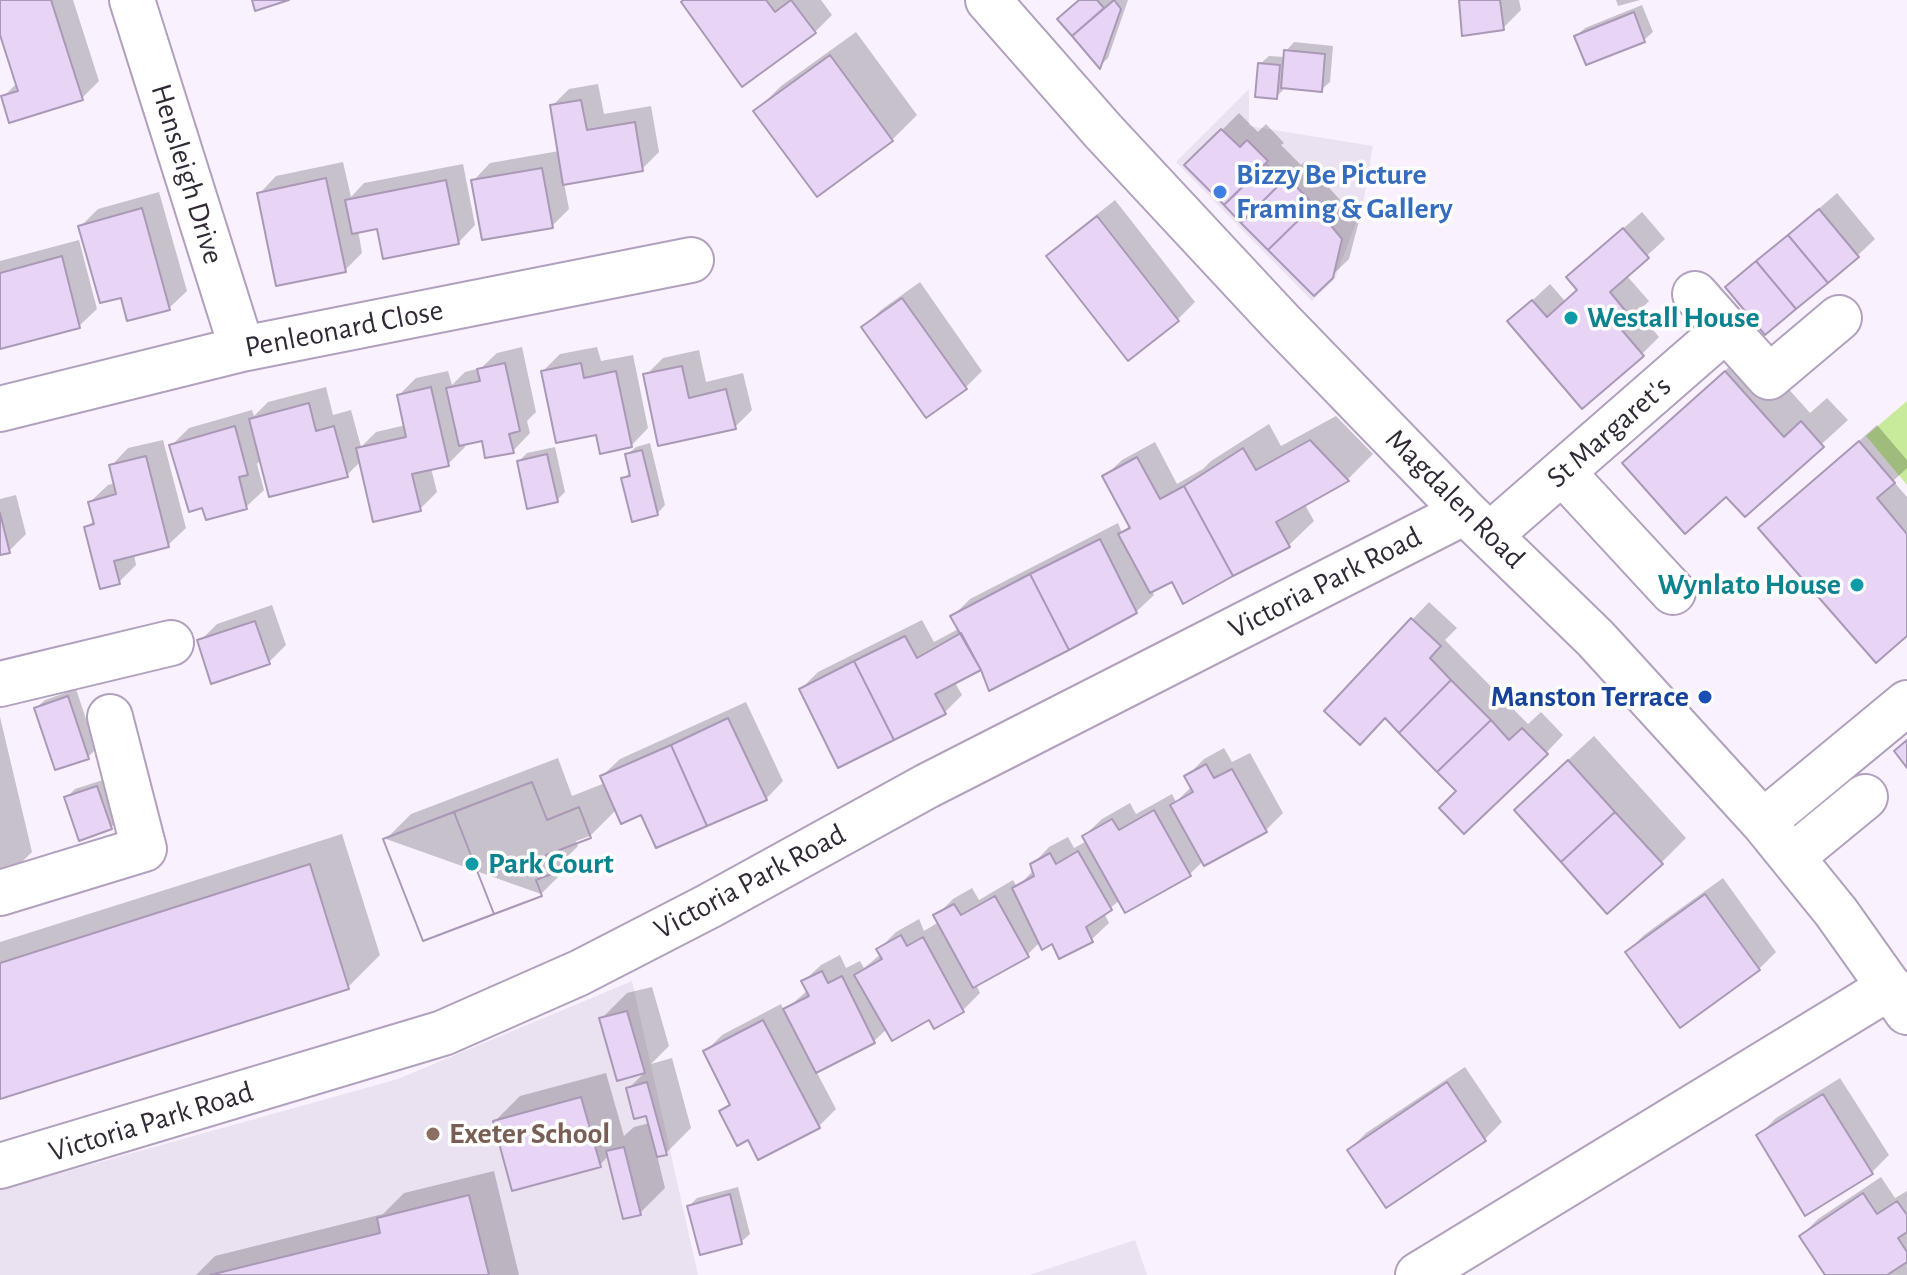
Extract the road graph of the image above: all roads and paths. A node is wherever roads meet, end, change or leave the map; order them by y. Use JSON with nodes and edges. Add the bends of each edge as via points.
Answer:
{"nodes":[{"id":1,"x":132,"y":0,"type":"edge"},
{"id":2,"x":988,"y":0,"type":"edge"},
{"id":3,"x":691,"y":260,"type":"dead end"},
{"id":4,"x":1695,"y":294,"type":"dead end"},
{"id":5,"x":1839,"y":318,"type":"dead end"},
{"id":6,"x":1726,"y":329,"type":"junction"},
{"id":7,"x":242,"y":349,"type":"junction"},
{"id":8,"x":0,"y":409,"type":"edge"},
{"id":9,"x":1563,"y":473,"type":"junction"},
{"id":10,"x":1478,"y":523,"type":"junction"},
{"id":11,"x":1673,"y":592,"type":"dead end"},
{"id":12,"x":171,"y":643,"type":"dead end"},
{"id":13,"x":0,"y":684,"type":"edge"},
{"id":14,"x":1907,"y":703,"type":"edge"},
{"id":15,"x":110,"y":717,"type":"dead end"},
{"id":16,"x":1865,"y":797,"type":"dead end"},
{"id":17,"x":1763,"y":822,"type":"junction"},
{"id":18,"x":1792,"y":857,"type":"junction"},
{"id":19,"x":0,"y":893,"type":"edge"},
{"id":20,"x":1902,"y":1002,"type":"edge"},
{"id":21,"x":0,"y":1166,"type":"edge"},
{"id":22,"x":1418,"y":1275,"type":"edge"}],
"edges":[{"from":1,"to":7,"type":"street","name":"Hensleigh Drive"},
{"from":2,"to":10,"type":"street","name":"Magdalen Road","via":[[1280,321]]},
{"from":3,"to":7,"type":"street","name":"Penleonard Close"},
{"from":4,"to":6,"type":"street"},
{"from":5,"to":6,"type":"street","via":[[1769,377]]},
{"from":6,"to":9,"type":"street","name":"St Margaret's"},
{"from":7,"to":8,"type":"street","name":"Penleonard Close"},
{"from":9,"to":10,"type":"street","name":"St Margaret's"},
{"from":9,"to":11,"type":"street"},
{"from":10,"to":17,"type":"street","name":"Magdalen Road","via":[[1595,638]]},
{"from":10,"to":21,"type":"street","name":"Victoria Park Road","via":[[927,786],[579,973],[443,1033]]},
{"from":12,"to":13,"type":"street"},
{"from":14,"to":17,"type":"street"},
{"from":15,"to":19,"type":"street","via":[[144,849]]},
{"from":16,"to":18,"type":"street"},
{"from":17,"to":18,"type":"street","name":"Magdalen Road"},
{"from":18,"to":20,"type":"street","name":"Magdalen Road"},
{"from":20,"to":22,"type":"street"}]}
